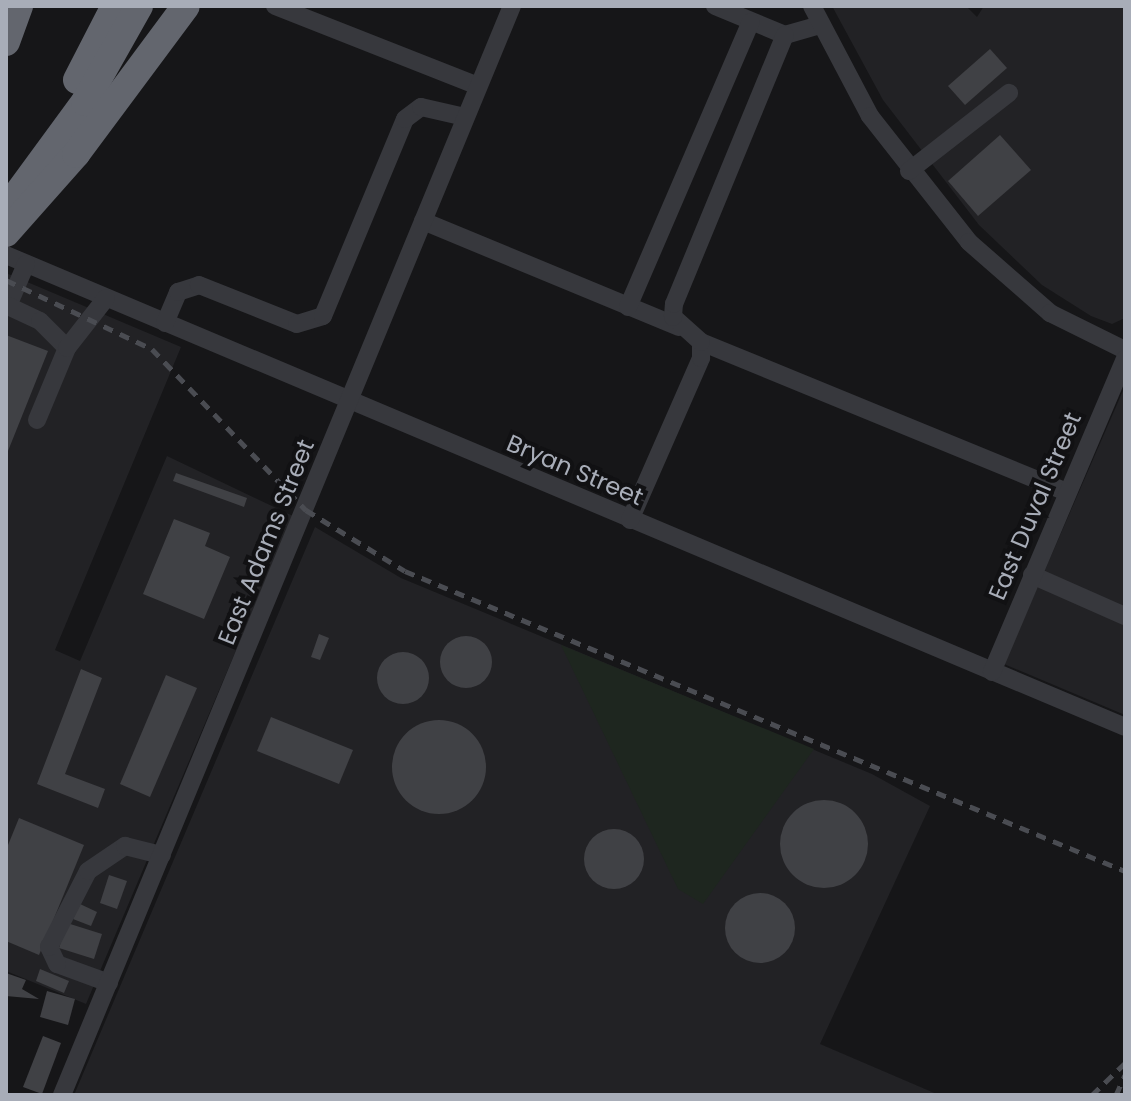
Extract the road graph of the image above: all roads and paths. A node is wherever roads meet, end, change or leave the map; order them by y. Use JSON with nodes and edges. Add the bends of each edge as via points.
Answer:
{"nodes":[{"id":1,"x":19,"y":6,"type":"edge"},
{"id":2,"x":115,"y":6,"type":"edge"},
{"id":3,"x":139,"y":6,"type":"edge"},
{"id":4,"x":186,"y":6,"type":"edge"},
{"id":5,"x":275,"y":6,"type":"edge"},
{"id":6,"x":512,"y":6,"type":"edge"},
{"id":7,"x":715,"y":6,"type":"edge"},
{"id":8,"x":812,"y":6,"type":"edge"},
{"id":9,"x":751,"y":22,"type":"junction"},
{"id":10,"x":820,"y":25,"type":"junction"},
{"id":11,"x":785,"y":35,"type":"junction"},
{"id":12,"x":6,"y":42,"type":"edge"},
{"id":13,"x":478,"y":86,"type":"junction"},
{"id":14,"x":1009,"y":93,"type":"dead end"},
{"id":15,"x":465,"y":117,"type":"junction"},
{"id":16,"x":909,"y":171,"type":"junction"},
{"id":17,"x":6,"y":179,"type":"edge"},
{"id":18,"x":6,"y":208,"type":"edge"},
{"id":19,"x":423,"y":221,"type":"junction"},
{"id":20,"x":6,"y":233,"type":"edge"},
{"id":21,"x":6,"y":255,"type":"edge"},
{"id":22,"x":26,"y":264,"type":"junction"},
{"id":23,"x":106,"y":298,"type":"junction"},
{"id":24,"x":628,"y":307,"type":"junction"},
{"id":25,"x":165,"y":323,"type":"junction"},
{"id":26,"x":679,"y":327,"type":"junction"},
{"id":27,"x":701,"y":342,"type":"junction"},
{"id":28,"x":67,"y":348,"type":"junction"},
{"id":29,"x":1125,"y":350,"type":"edge"},
{"id":30,"x":1125,"y":359,"type":"edge"},
{"id":31,"x":349,"y":400,"type":"junction"},
{"id":32,"x":37,"y":420,"type":"dead end"},
{"id":33,"x":1066,"y":492,"type":"junction"},
{"id":34,"x":630,"y":520,"type":"junction"},
{"id":35,"x":1032,"y":575,"type":"junction"},
{"id":36,"x":1125,"y":616,"type":"edge"},
{"id":37,"x":992,"y":672,"type":"junction"},
{"id":38,"x":1125,"y":727,"type":"edge"},
{"id":39,"x":162,"y":855,"type":"junction"},
{"id":40,"x":109,"y":983,"type":"junction"},
{"id":41,"x":62,"y":1095,"type":"edge"}],
"edges":[{"from":1,"to":12,"type":"highway"},
{"from":2,"to":17,"type":"highway","via":[[72,88]]},
{"from":3,"to":18,"type":"highway","via":[[85,102]]},
{"from":4,"to":20,"type":"highway","via":[[76,154]]},
{"from":5,"to":13,"type":"street"},
{"from":6,"to":13,"type":"street","name":"East Adams Street"},
{"from":7,"to":9,"type":"street"},
{"from":8,"to":10,"type":"street"},
{"from":9,"to":11,"type":"street"},
{"from":9,"to":24,"type":"street"},
{"from":10,"to":11,"type":"street"},
{"from":10,"to":16,"type":"street"},
{"from":11,"to":26,"type":"street","via":[[674,304]]},
{"from":13,"to":15,"type":"street","name":"East Adams Street"},
{"from":14,"to":16,"type":"street"},
{"from":15,"to":19,"type":"street","name":"East Adams Street"},
{"from":15,"to":25,"type":"street","via":[[421,107],[405,119],[323,316],[297,324],[199,285],[178,292]]},
{"from":16,"to":29,"type":"street","via":[[1005,277],[1050,313]]},
{"from":19,"to":24,"type":"street"},
{"from":19,"to":31,"type":"street","name":"East Adams Street"},
{"from":21,"to":22,"type":"street","name":"Bryan Street"},
{"from":22,"to":23,"type":"street","name":"Bryan Street"},
{"from":22,"to":28,"type":"street","via":[[8,306],[40,321]]},
{"from":23,"to":25,"type":"street","name":"Bryan Street"},
{"from":23,"to":28,"type":"street"},
{"from":24,"to":26,"type":"street"},
{"from":25,"to":31,"type":"street","name":"Bryan Street"},
{"from":26,"to":27,"type":"street"},
{"from":27,"to":33,"type":"street"},
{"from":27,"to":34,"type":"street","via":[[701,358]]},
{"from":28,"to":32,"type":"street"},
{"from":30,"to":33,"type":"street","name":"East Duval Street"},
{"from":31,"to":34,"type":"street","name":"Bryan Street"},
{"from":31,"to":39,"type":"street","name":"East Adams Street"},
{"from":33,"to":35,"type":"street","name":"East Duval Street"},
{"from":34,"to":37,"type":"street","name":"Bryan Street"},
{"from":35,"to":36,"type":"street"},
{"from":35,"to":37,"type":"street","name":"East Duval Street"},
{"from":37,"to":38,"type":"street","name":"Bryan Street"},
{"from":39,"to":40,"type":"street","name":"East Adams Street"},
{"from":39,"to":40,"type":"street","via":[[125,846],[88,871],[49,947],[57,964]]},
{"from":40,"to":41,"type":"street","name":"East Adams Street"}]}
